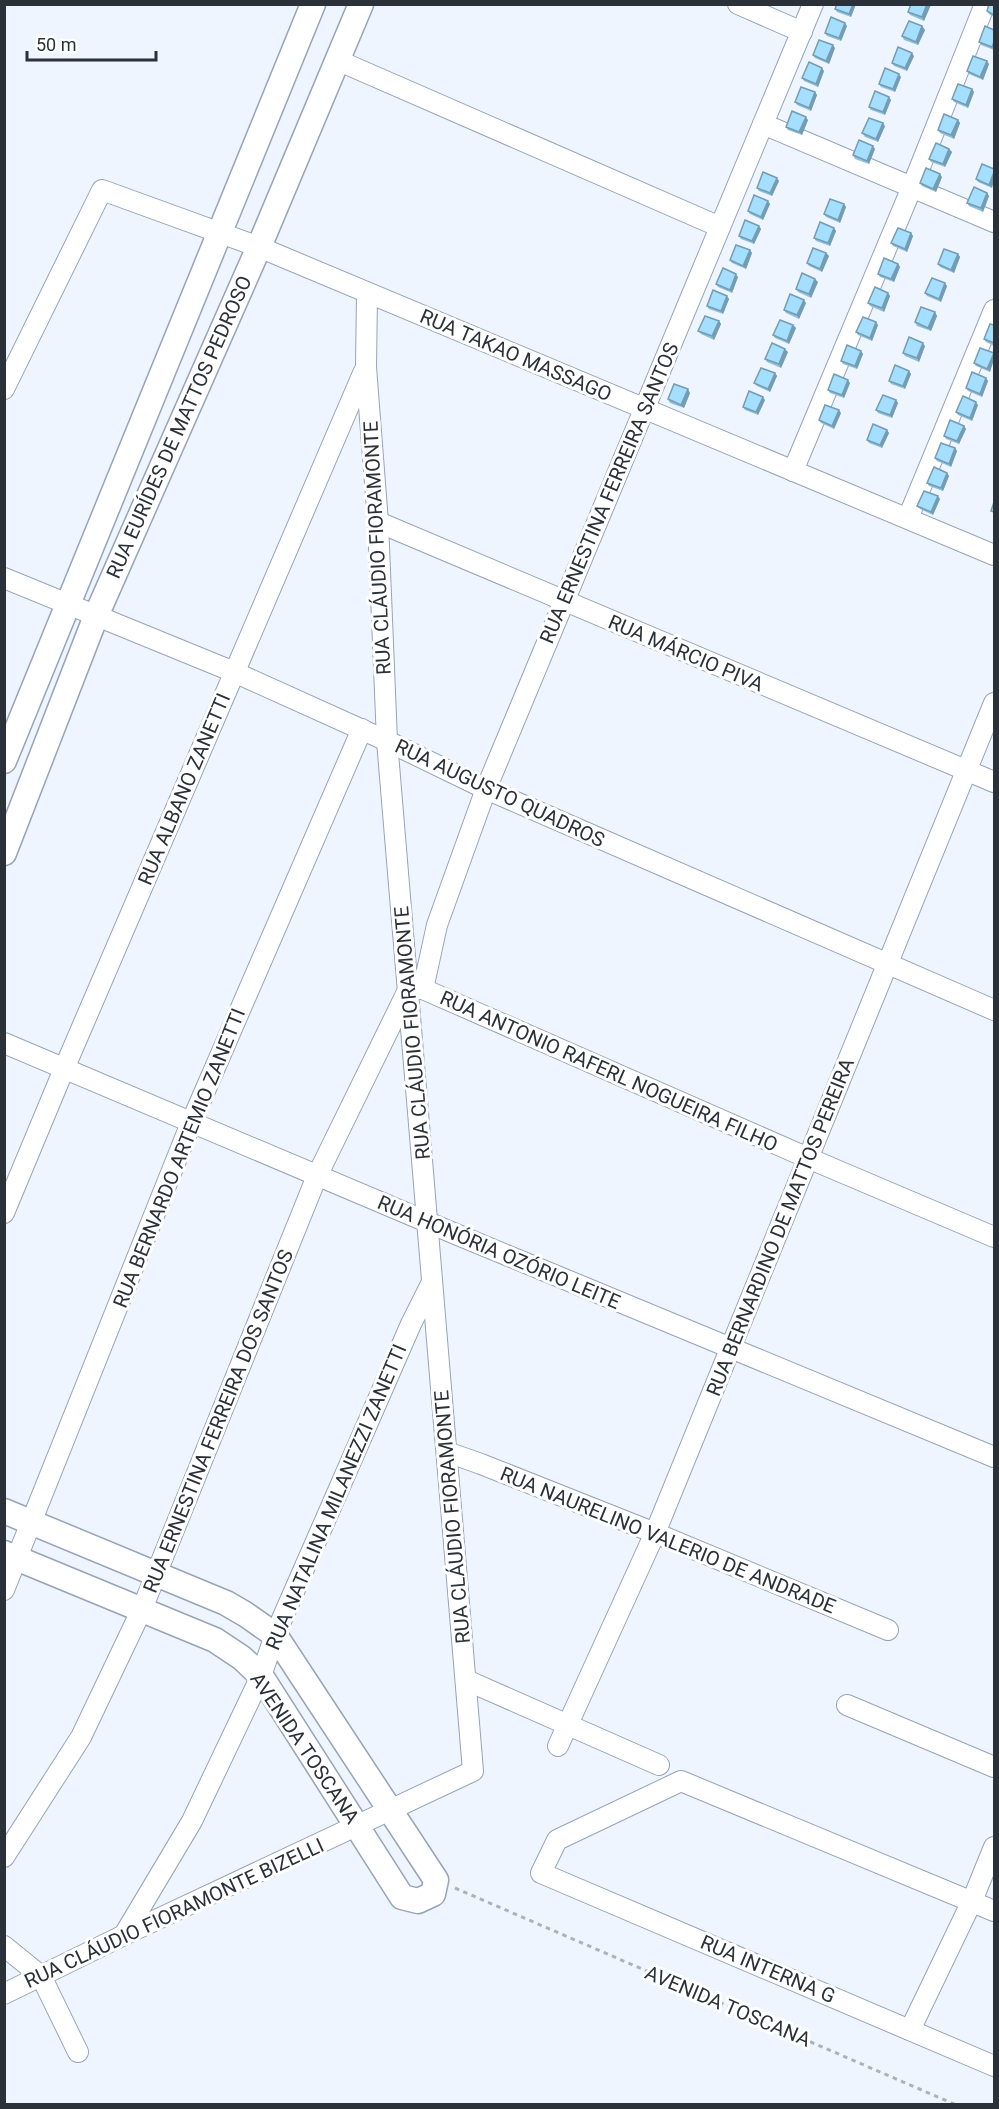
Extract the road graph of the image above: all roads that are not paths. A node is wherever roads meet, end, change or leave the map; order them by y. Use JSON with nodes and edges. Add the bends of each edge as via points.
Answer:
{"nodes":[{"id":1,"x":313,"y":4,"type":"edge"},
{"id":2,"x":361,"y":4,"type":"edge"},
{"id":3,"x":738,"y":4,"type":"edge"},
{"id":4,"x":813,"y":4,"type":"edge"},
{"id":5,"x":985,"y":4,"type":"edge"},
{"id":6,"x":802,"y":32,"type":"junction"},
{"id":7,"x":338,"y":60,"type":"junction"},
{"id":8,"x":763,"y":124,"type":"junction"},
{"id":9,"x":912,"y":187,"type":"junction"},
{"id":10,"x":994,"y":222,"type":"edge"},
{"id":11,"x":720,"y":227,"type":"junction"},
{"id":12,"x":221,"y":233,"type":"junction"},
{"id":13,"x":259,"y":247,"type":"junction"},
{"id":14,"x":367,"y":294,"type":"junction"},
{"id":15,"x":994,"y":310,"type":"edge"},
{"id":16,"x":366,"y":366,"type":"junction"},
{"id":17,"x":4,"y":389,"type":"edge"},
{"id":18,"x":644,"y":409,"type":"junction"},
{"id":19,"x":793,"y":471,"type":"junction"},
{"id":20,"x":908,"y":518,"type":"junction"},
{"id":21,"x":378,"y":522,"type":"junction"},
{"id":22,"x":994,"y":555,"type":"edge"},
{"id":23,"x":4,"y":578,"type":"edge"},
{"id":24,"x":563,"y":601,"type":"junction"},
{"id":25,"x":69,"y":604,"type":"junction"},
{"id":26,"x":96,"y":616,"type":"junction"},
{"id":27,"x":234,"y":672,"type":"junction"},
{"id":28,"x":994,"y":703,"type":"edge"},
{"id":29,"x":362,"y":729,"type":"junction"},
{"id":30,"x":387,"y":741,"type":"junction"},
{"id":31,"x":4,"y":761,"type":"edge"},
{"id":32,"x":967,"y":771,"type":"junction"},
{"id":33,"x":994,"y":782,"type":"edge"},
{"id":34,"x":486,"y":789,"type":"junction"},
{"id":35,"x":4,"y":853,"type":"edge"},
{"id":36,"x":888,"y":965,"type":"junction"},
{"id":37,"x":416,"y":988,"type":"junction"},
{"id":38,"x":994,"y":1011,"type":"edge"},
{"id":39,"x":4,"y":1043,"type":"edge"},
{"id":40,"x":64,"y":1069,"type":"junction"},
{"id":41,"x":191,"y":1123,"type":"junction"},
{"id":42,"x":808,"y":1158,"type":"junction"},
{"id":43,"x":317,"y":1176,"type":"junction"},
{"id":44,"x":4,"y":1213,"type":"edge"},
{"id":45,"x":428,"y":1223,"type":"junction"},
{"id":46,"x":994,"y":1237,"type":"edge"},
{"id":47,"x":433,"y":1281,"type":"junction"},
{"id":48,"x":730,"y":1348,"type":"junction"},
{"id":49,"x":447,"y":1452,"type":"junction"},
{"id":50,"x":994,"y":1457,"type":"edge"},
{"id":51,"x":4,"y":1511,"type":"edge"},
{"id":52,"x":32,"y":1522,"type":"junction"},
{"id":53,"x":655,"y":1533,"type":"junction"},
{"id":54,"x":11,"y":1555,"type":"edge"},
{"id":55,"x":156,"y":1574,"type":"junction"},
{"id":56,"x":4,"y":1590,"type":"edge"},
{"id":57,"x":142,"y":1609,"type":"junction"},
{"id":58,"x":888,"y":1630,"type":"dead end"},
{"id":59,"x":275,"y":1635,"type":"junction"},
{"id":60,"x":261,"y":1676,"type":"junction"},
{"id":61,"x":466,"y":1680,"type":"junction"},
{"id":62,"x":847,"y":1705,"type":"dead end"},
{"id":63,"x":568,"y":1724,"type":"junction"},
{"id":64,"x":558,"y":1746,"type":"dead end"},
{"id":65,"x":659,"y":1765,"type":"dead end"},
{"id":66,"x":994,"y":1767,"type":"edge"},
{"id":67,"x":473,"y":1771,"type":"joint"},
{"id":68,"x":390,"y":1810,"type":"junction"},
{"id":69,"x":357,"y":1826,"type":"junction"},
{"id":70,"x":994,"y":1847,"type":"edge"},
{"id":71,"x":4,"y":1857,"type":"edge"},
{"id":72,"x":972,"y":1901,"type":"junction"},
{"id":73,"x":994,"y":1911,"type":"edge"},
{"id":74,"x":124,"y":1935,"type":"junction"},
{"id":75,"x":4,"y":1946,"type":"edge"},
{"id":76,"x":41,"y":1976,"type":"junction"},
{"id":77,"x":4,"y":1994,"type":"edge"},
{"id":78,"x":910,"y":2030,"type":"junction"},
{"id":79,"x":78,"y":2052,"type":"dead end"},
{"id":80,"x":994,"y":2066,"type":"edge"}],
"edges":[{"from":1,"to":12,"type":"street","name":"RUA EURÍDES DE MATTOS PEDROSO"},
{"from":2,"to":7,"type":"street","name":"RUA EURÍDES DE MATTOS PEDROSO"},
{"from":3,"to":6,"type":"street"},
{"from":4,"to":6,"type":"street","name":"RUA ERNESTINA FERREIRA SANTOS"},
{"from":5,"to":9,"type":"street"},
{"from":6,"to":8,"type":"street","name":"RUA ERNESTINA FERREIRA SANTOS"},
{"from":7,"to":11,"type":"street"},
{"from":7,"to":13,"type":"street","name":"RUA EURÍDES DE MATTOS PEDROSO"},
{"from":8,"to":9,"type":"street"},
{"from":8,"to":11,"type":"street","name":"RUA ERNESTINA FERREIRA SANTOS"},
{"from":9,"to":10,"type":"street"},
{"from":9,"to":19,"type":"street"},
{"from":11,"to":18,"type":"street","name":"RUA ERNESTINA FERREIRA SANTOS"},
{"from":12,"to":13,"type":"street","name":"RUA TAKAO MASSAGO"},
{"from":12,"to":17,"type":"street","name":"RUA TAKAO MASSAGO","via":[[102,190]]},
{"from":12,"to":25,"type":"street","name":"RUA EURÍDES DE MATTOS PEDROSO"},
{"from":13,"to":14,"type":"street","name":"RUA TAKAO MASSAGO"},
{"from":13,"to":26,"type":"street","name":"RUA EURÍDES DE MATTOS PEDROSO"},
{"from":14,"to":16,"type":"street","name":"RUA CLÁUDIO FIORAMONTE"},
{"from":14,"to":18,"type":"street","name":"RUA TAKAO MASSAGO"},
{"from":15,"to":20,"type":"street"},
{"from":16,"to":21,"type":"street","name":"RUA CLÁUDIO FIORAMONTE"},
{"from":16,"to":27,"type":"street","name":"RUA ALBANO ZANETTI"},
{"from":18,"to":19,"type":"street","name":"RUA TAKAO MASSAGO"},
{"from":18,"to":24,"type":"street","name":"RUA ERNESTINA FERREIRA SANTOS"},
{"from":19,"to":20,"type":"street","name":"RUA TAKAO MASSAGO"},
{"from":20,"to":22,"type":"street","name":"RUA TAKAO MASSAGO"},
{"from":21,"to":24,"type":"street","name":"RUA MÁRCIO PIVA"},
{"from":21,"to":30,"type":"street","name":"RUA CLÁUDIO FIORAMONTE"},
{"from":23,"to":25,"type":"street","name":"RUA AUGUSTO QUADROS"},
{"from":24,"to":32,"type":"street","name":"RUA MÁRCIO PIVA"},
{"from":24,"to":34,"type":"street","name":"RUA ERNESTINA FERREIRA SANTOS"},
{"from":25,"to":26,"type":"street","name":"RUA AUGUSTO QUADROS"},
{"from":25,"to":31,"type":"street","name":"RUA EURÍDES DE MATTOS PEDROSO"},
{"from":26,"to":27,"type":"street","name":"RUA AUGUSTO QUADROS"},
{"from":26,"to":35,"type":"street","name":"RUA EURÍDES DE MATTOS PEDROSO"},
{"from":27,"to":29,"type":"street","name":"RUA AUGUSTO QUADROS"},
{"from":27,"to":40,"type":"street","name":"RUA ALBANO ZANETTI"},
{"from":28,"to":32,"type":"street","name":"RUA BERNARDINO DE MATTOS PEREIRA"},
{"from":29,"to":30,"type":"street","name":"RUA AUGUSTO QUADROS"},
{"from":29,"to":41,"type":"street","name":"RUA BERNARDO ARTEMIO ZANETTI"},
{"from":30,"to":34,"type":"street","name":"RUA AUGUSTO QUADROS"},
{"from":30,"to":37,"type":"street","name":"RUA CLÁUDIO FIORAMONTE"},
{"from":32,"to":33,"type":"street","name":"RUA MÁRCIO PIVA"},
{"from":32,"to":36,"type":"street","name":"RUA BERNARDINO DE MATTOS PEREIRA"},
{"from":34,"to":36,"type":"street","name":"RUA AUGUSTO QUADROS"},
{"from":34,"to":37,"type":"street","name":"RUA ERNESTINA FERREIRA SANTOS"},
{"from":36,"to":38,"type":"street","name":"RUA AUGUSTO QUADROS"},
{"from":36,"to":42,"type":"street","name":"RUA BERNARDINO DE MATTOS PEREIRA"},
{"from":37,"to":42,"type":"street","name":"RUA ANTONIO RAFERL NOGUEIRA FILHO"},
{"from":37,"to":43,"type":"street","name":"RUA ERNESTINA FERREIRA DOS SANTOS"},
{"from":37,"to":45,"type":"street","name":"RUA CLÁUDIO FIORAMONTE"},
{"from":39,"to":40,"type":"street","name":"RUA HONÓRIA OZÓRIO LEITE"},
{"from":40,"to":41,"type":"street","name":"RUA HONÓRIA OZÓRIO LEITE"},
{"from":40,"to":44,"type":"street","name":"RUA ALBANO ZANETTI"},
{"from":41,"to":43,"type":"street","name":"RUA HONÓRIA OZÓRIO LEITE"},
{"from":41,"to":52,"type":"street","name":"RUA BERNARDO ARTEMIO ZANETTI"},
{"from":42,"to":46,"type":"street","name":"RUA ANTONIO RAFERL NOGUEIRA FILHO"},
{"from":42,"to":48,"type":"street","name":"RUA BERNARDINO DE MATTOS PEREIRA"},
{"from":43,"to":45,"type":"street","name":"RUA HONÓRIA OZÓRIO LEITE"},
{"from":43,"to":55,"type":"street","name":"RUA ERNESTINA FERREIRA DOS SANTOS"},
{"from":45,"to":47,"type":"street","name":"RUA CLÁUDIO FIORAMONTE"},
{"from":45,"to":48,"type":"street","name":"RUA HONÓRIA OZÓRIO LEITE"},
{"from":47,"to":49,"type":"street","name":"RUA CLÁUDIO FIORAMONTE"},
{"from":47,"to":59,"type":"street","name":"RUA NATALINA MILANEZZI ZANETTI"},
{"from":48,"to":50,"type":"street","name":"RUA HONÓRIA OZÓRIO LEITE"},
{"from":48,"to":53,"type":"street","name":"RUA BERNARDINO DE MATTOS PEREIRA"},
{"from":49,"to":53,"type":"street","name":"RUA NAURELINO VALERIO DE ANDRADE"},
{"from":49,"to":61,"type":"street","name":"RUA CLÁUDIO FIORAMONTE"},
{"from":51,"to":52,"type":"street","name":"AVENIDA TOSCANA"},
{"from":52,"to":54,"type":"street","name":"RUA BERNARDO ARTEMIO ZANETTI"},
{"from":52,"to":55,"type":"street","name":"AVENIDA TOSCANA"},
{"from":53,"to":58,"type":"street","name":"RUA NAURELINO VALERIO DE ANDRADE"},
{"from":53,"to":63,"type":"street","name":"RUA BERNARDINO DE MATTOS PEREIRA"},
{"from":54,"to":56,"type":"street","name":"RUA BERNARDO ARTEMIO ZANETTI"},
{"from":54,"to":57,"type":"street","name":"AVENIDA TOSCANA"},
{"from":55,"to":57,"type":"street","name":"RUA ERNESTINA FERREIRA DOS SANTOS"},
{"from":55,"to":59,"type":"street","name":"AVENIDA TOSCANA","via":[[226,1603]]},
{"from":57,"to":60,"type":"street","name":"AVENIDA TOSCANA","via":[[215,1640]]},
{"from":57,"to":71,"type":"street","name":"RUA ERNESTINA FERREIRA DOS SANTOS","via":[[81,1737]]},
{"from":59,"to":60,"type":"street","name":"RUA NATALINA MILANEZZI ZANETTI"},
{"from":59,"to":68,"type":"street","name":"AVENIDA TOSCANA"},
{"from":60,"to":69,"type":"street","name":"AVENIDA TOSCANA"},
{"from":60,"to":74,"type":"street","name":"RUA NATALINA MILANEZZI ZANETTI","via":[[192,1821]]},
{"from":61,"to":63,"type":"street"},
{"from":61,"to":67,"type":"street","name":"RUA CLÁUDIO FIORAMONTE"},
{"from":62,"to":66,"type":"street"},
{"from":63,"to":64,"type":"street","name":"RUA BERNARDINO DE MATTOS PEREIRA"},
{"from":63,"to":65,"type":"street"},
{"from":67,"to":68,"type":"street","name":"RUA CLÁUDIO FIORAMONTE BIZELLI"},
{"from":68,"to":69,"type":"street","name":"RUA CLÁUDIO FIORAMONTE BIZELLI"},
{"from":68,"to":69,"type":"street","name":"AVENIDA TOSCANA","via":[[436,1880],[433,1894],[418,1901],[402,1897]]},
{"from":69,"to":74,"type":"street","name":"RUA CLÁUDIO FIORAMONTE BIZELLI"},
{"from":70,"to":72,"type":"street"},
{"from":72,"to":73,"type":"street"},
{"from":72,"to":78,"type":"street"},
{"from":72,"to":78,"type":"street","name":"RUA INTERNA G","via":[[681,1780],[557,1840],[541,1873]]},
{"from":74,"to":76,"type":"street","name":"RUA CLÁUDIO FIORAMONTE BIZELLI"},
{"from":75,"to":76,"type":"street"},
{"from":76,"to":77,"type":"street","name":"RUA CLÁUDIO FIORAMONTE BIZELLI"},
{"from":76,"to":79,"type":"street"},
{"from":78,"to":80,"type":"street","name":"RUA INTERNA G"}]}
